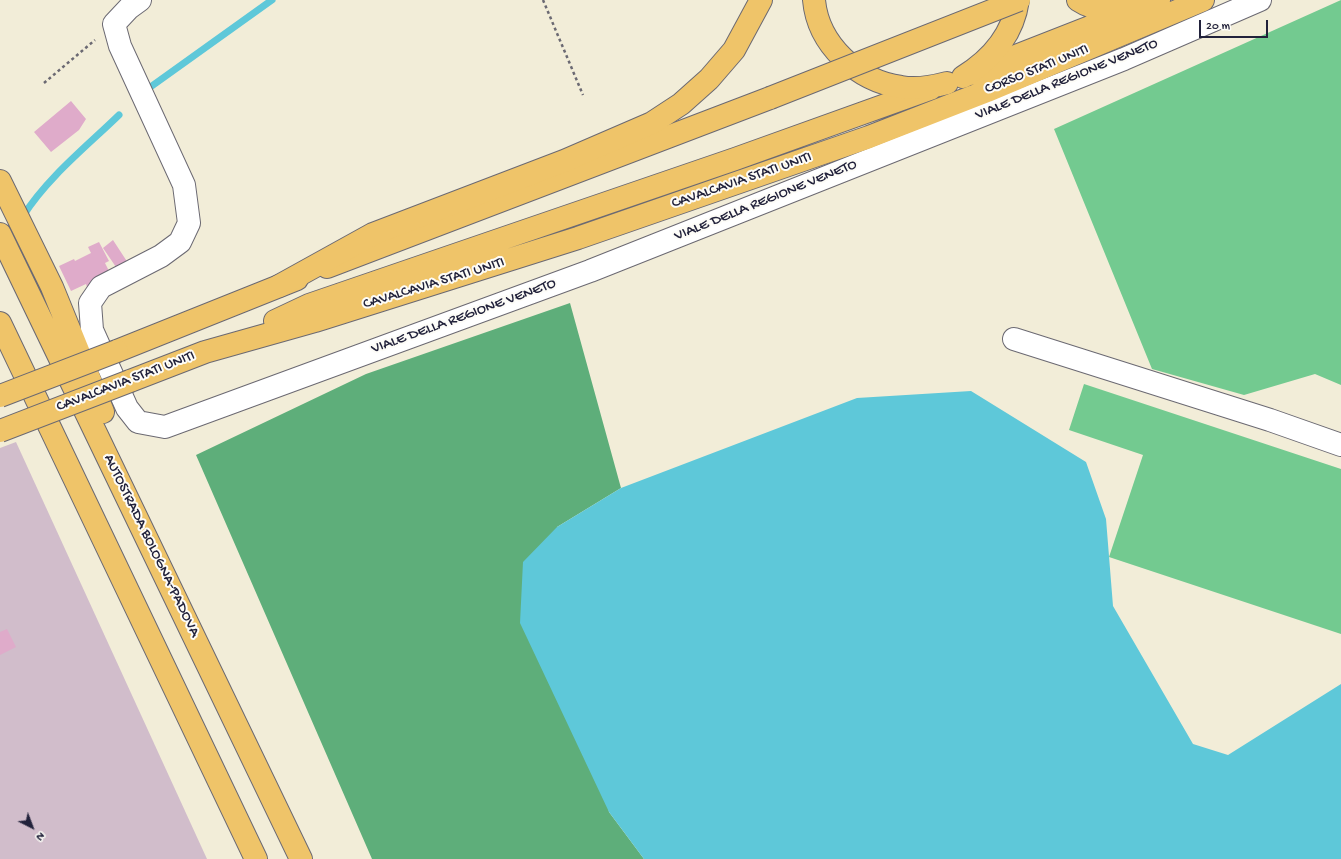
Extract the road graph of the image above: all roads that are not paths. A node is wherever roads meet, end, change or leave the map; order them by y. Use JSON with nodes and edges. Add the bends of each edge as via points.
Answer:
{"nodes":[{"id":1,"x":140,"y":0,"type":"edge"},
{"id":2,"x":761,"y":0,"type":"edge"},
{"id":3,"x":814,"y":0,"type":"edge"},
{"id":4,"x":1019,"y":0,"type":"edge"},
{"id":5,"x":1078,"y":0,"type":"edge"},
{"id":6,"x":1138,"y":0,"type":"edge"},
{"id":7,"x":1159,"y":0,"type":"edge"},
{"id":8,"x":1203,"y":0,"type":"edge"},
{"id":9,"x":1260,"y":0,"type":"edge"},
{"id":10,"x":955,"y":80,"type":"junction"},
{"id":11,"x":869,"y":136,"type":"joint"},
{"id":12,"x":0,"y":181,"type":"edge"},
{"id":13,"x":0,"y":234,"type":"edge"},
{"id":14,"x":279,"y":286,"type":"junction"},
{"id":15,"x":0,"y":323,"type":"edge"},
{"id":16,"x":1014,"y":339,"type":"dead end"},
{"id":17,"x":205,"y":352,"type":"junction"},
{"id":18,"x":0,"y":396,"type":"edge"},
{"id":19,"x":0,"y":431,"type":"edge"},
{"id":20,"x":1341,"y":445,"type":"edge"},
{"id":21,"x":185,"y":615,"type":"junction"},
{"id":22,"x":256,"y":859,"type":"edge"},
{"id":23,"x":301,"y":859,"type":"edge"}],
"edges":[{"from":1,"to":9,"type":"street","name":"VIALE DELLA REGIONE VENETO","via":[[114,24],[120,46],[184,185],[189,223],[180,242],[161,256],[101,287],[90,303],[92,330],[127,408],[138,422],[165,427],[590,271],[1124,59]]},
{"from":2,"to":14,"type":"main road","via":[[734,50],[709,79],[681,104],[652,123],[564,161],[373,234]]},
{"from":3,"to":10,"type":"main road","via":[[818,18],[832,46],[856,70],[872,79],[901,87],[916,88]]},
{"from":4,"to":10,"type":"main road","via":[[1013,22],[1000,46],[977,68]]},
{"from":4,"to":14,"type":"main road","bridge":true},
{"from":5,"to":6,"type":"main road","via":[[1099,9],[1112,9]]},
{"from":7,"to":10,"type":"main road"},
{"from":8,"to":11,"type":"main road","name":"CORSO STATI UNITI"},
{"from":10,"to":17,"type":"main road","via":[[735,159],[309,305]]},
{"from":11,"to":17,"type":"main road","name":"CAVALCAVIA STATI UNITI","via":[[578,238],[314,321]]},
{"from":12,"to":21,"type":"main road","via":[[52,287]]},
{"from":13,"to":21,"type":"main road","name":"AUTOSTRADA BOLOGNA-PADOVA"},
{"from":14,"to":18,"type":"main road","bridge":true},
{"from":15,"to":22,"type":"main road"},
{"from":16,"to":20,"type":"street"},
{"from":17,"to":19,"type":"main road","name":"CAVALCAVIA STATI UNITI","bridge":true},
{"from":21,"to":23,"type":"main road","name":"AUTOSTRADA BOLOGNA-PADOVA"}]}
